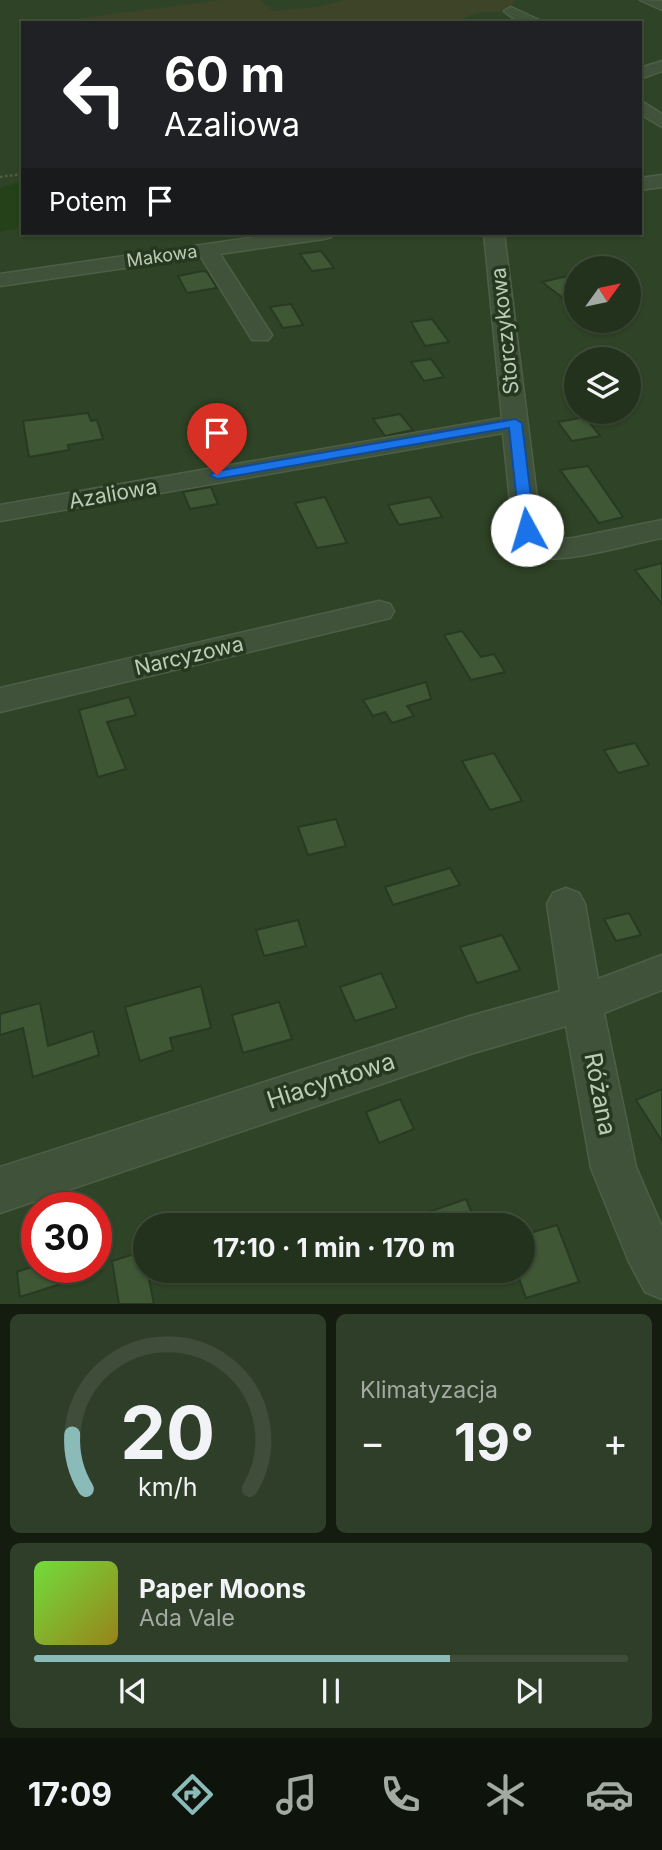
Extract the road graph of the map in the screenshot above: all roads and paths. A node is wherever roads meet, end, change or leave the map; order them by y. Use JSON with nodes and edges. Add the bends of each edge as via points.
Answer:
{"nodes":[{"id":1,"x":647,"y":0,"type":"edge"},
{"id":2,"x":662,"y":6,"type":"edge"},
{"id":3,"x":511,"y":12,"type":"dead end"},
{"id":4,"x":530,"y":21,"type":"edge"},
{"id":5,"x":662,"y":66,"type":"edge"},
{"id":6,"x":642,"y":73,"type":"edge"},
{"id":7,"x":642,"y":106,"type":"edge"},
{"id":8,"x":662,"y":122,"type":"edge"},
{"id":9,"x":21,"y":174,"type":"edge"},
{"id":10,"x":0,"y":177,"type":"edge"},
{"id":11,"x":662,"y":181,"type":"edge"},
{"id":12,"x":642,"y":184,"type":"edge"},
{"id":13,"x":310,"y":235,"type":"edge"},
{"id":14,"x":494,"y":235,"type":"edge"},
{"id":15,"x":207,"y":250,"type":"junction"},
{"id":16,"x":0,"y":280,"type":"edge"},
{"id":17,"x":260,"y":335,"type":"dead end"},
{"id":18,"x":515,"y":423,"type":"junction"},
{"id":19,"x":0,"y":513,"type":"edge"},
{"id":20,"x":662,"y":529,"type":"edge"},
{"id":21,"x":379,"y":611,"type":"dead end"},
{"id":22,"x":0,"y":700,"type":"edge"},
{"id":23,"x":566,"y":904,"type":"dead end"},
{"id":24,"x":662,"y":972,"type":"edge"},
{"id":25,"x":582,"y":1003,"type":"junction"},
{"id":26,"x":0,"y":1190,"type":"edge"},
{"id":27,"x":662,"y":1275,"type":"edge"}],
"edges":[{"from":1,"to":2,"type":"street"},
{"from":3,"to":4,"type":"street"},
{"from":5,"to":6,"type":"street"},
{"from":7,"to":8,"type":"street"},
{"from":9,"to":10,"type":"path"},
{"from":11,"to":12,"type":"street"},
{"from":13,"to":15,"type":"street","name":"Makowa"},
{"from":14,"to":18,"type":"street","name":"Storczykowa"},
{"from":15,"to":16,"type":"street","name":"Makowa"},
{"from":15,"to":17,"type":"street"},
{"from":18,"to":19,"type":"street","name":"Azaliowa"},
{"from":18,"to":20,"type":"street","name":"Storczykowa","via":[[527,530],[536,550]]},
{"from":21,"to":22,"type":"street","name":"Narcyzowa"},
{"from":23,"to":25,"type":"street","name":"Różana"},
{"from":24,"to":25,"type":"street","name":"Hiacyntowa"},
{"from":25,"to":26,"type":"street","name":"Hiacyntowa","via":[[457,1039]]},
{"from":25,"to":27,"type":"street","name":"Różana","via":[[614,1168]]}]}
